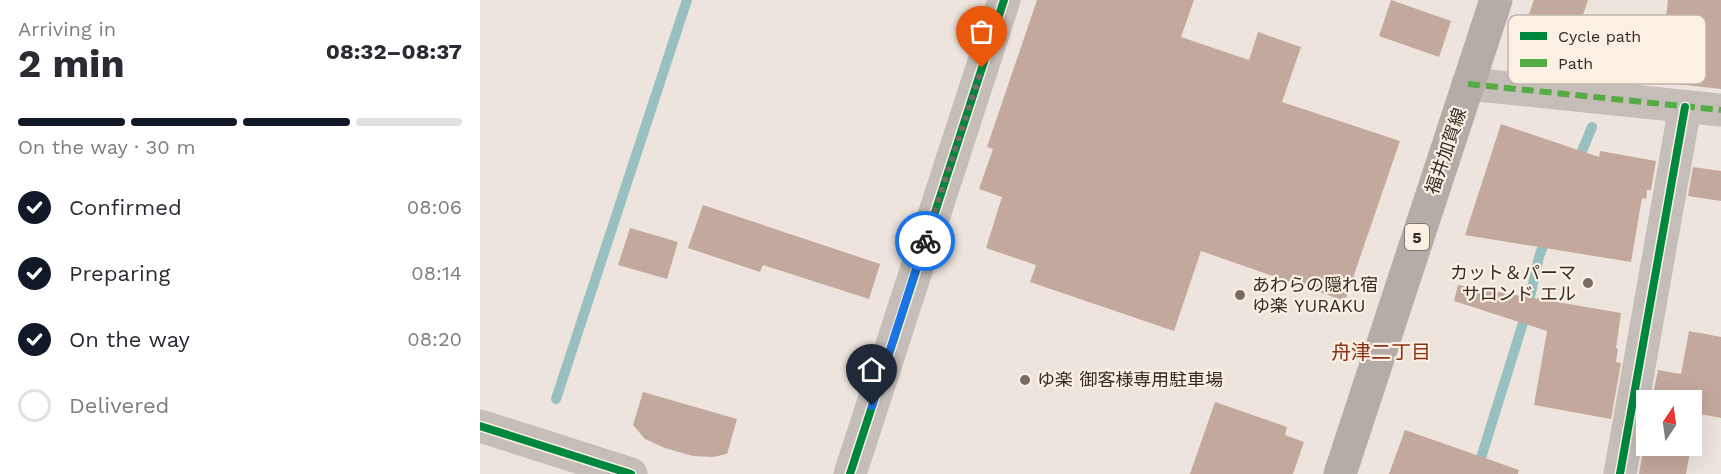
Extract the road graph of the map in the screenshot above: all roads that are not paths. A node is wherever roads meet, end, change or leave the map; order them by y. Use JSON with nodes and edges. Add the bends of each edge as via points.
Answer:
{"nodes":[{"id":1,"x":1004,"y":0,"type":"edge"},
{"id":2,"x":1496,"y":0,"type":"edge"},
{"id":3,"x":1468,"y":84,"type":"junction"},
{"id":4,"x":1685,"y":107,"type":"junction"},
{"id":5,"x":1721,"y":110,"type":"edge"},
{"id":6,"x":480,"y":426,"type":"edge"},
{"id":7,"x":631,"y":474,"type":"edge"},
{"id":8,"x":850,"y":474,"type":"edge"},
{"id":9,"x":1340,"y":474,"type":"edge"},
{"id":10,"x":1620,"y":474,"type":"edge"}],
"edges":[{"from":1,"to":8,"type":"street"},
{"from":2,"to":3,"type":"main road","name":"福井加賀線","number":"5"},
{"from":3,"to":4,"type":"street"},
{"from":3,"to":9,"type":"main road","name":"福井加賀線","number":"5"},
{"from":4,"to":5,"type":"street"},
{"from":4,"to":10,"type":"street"},
{"from":6,"to":7,"type":"street"}]}
